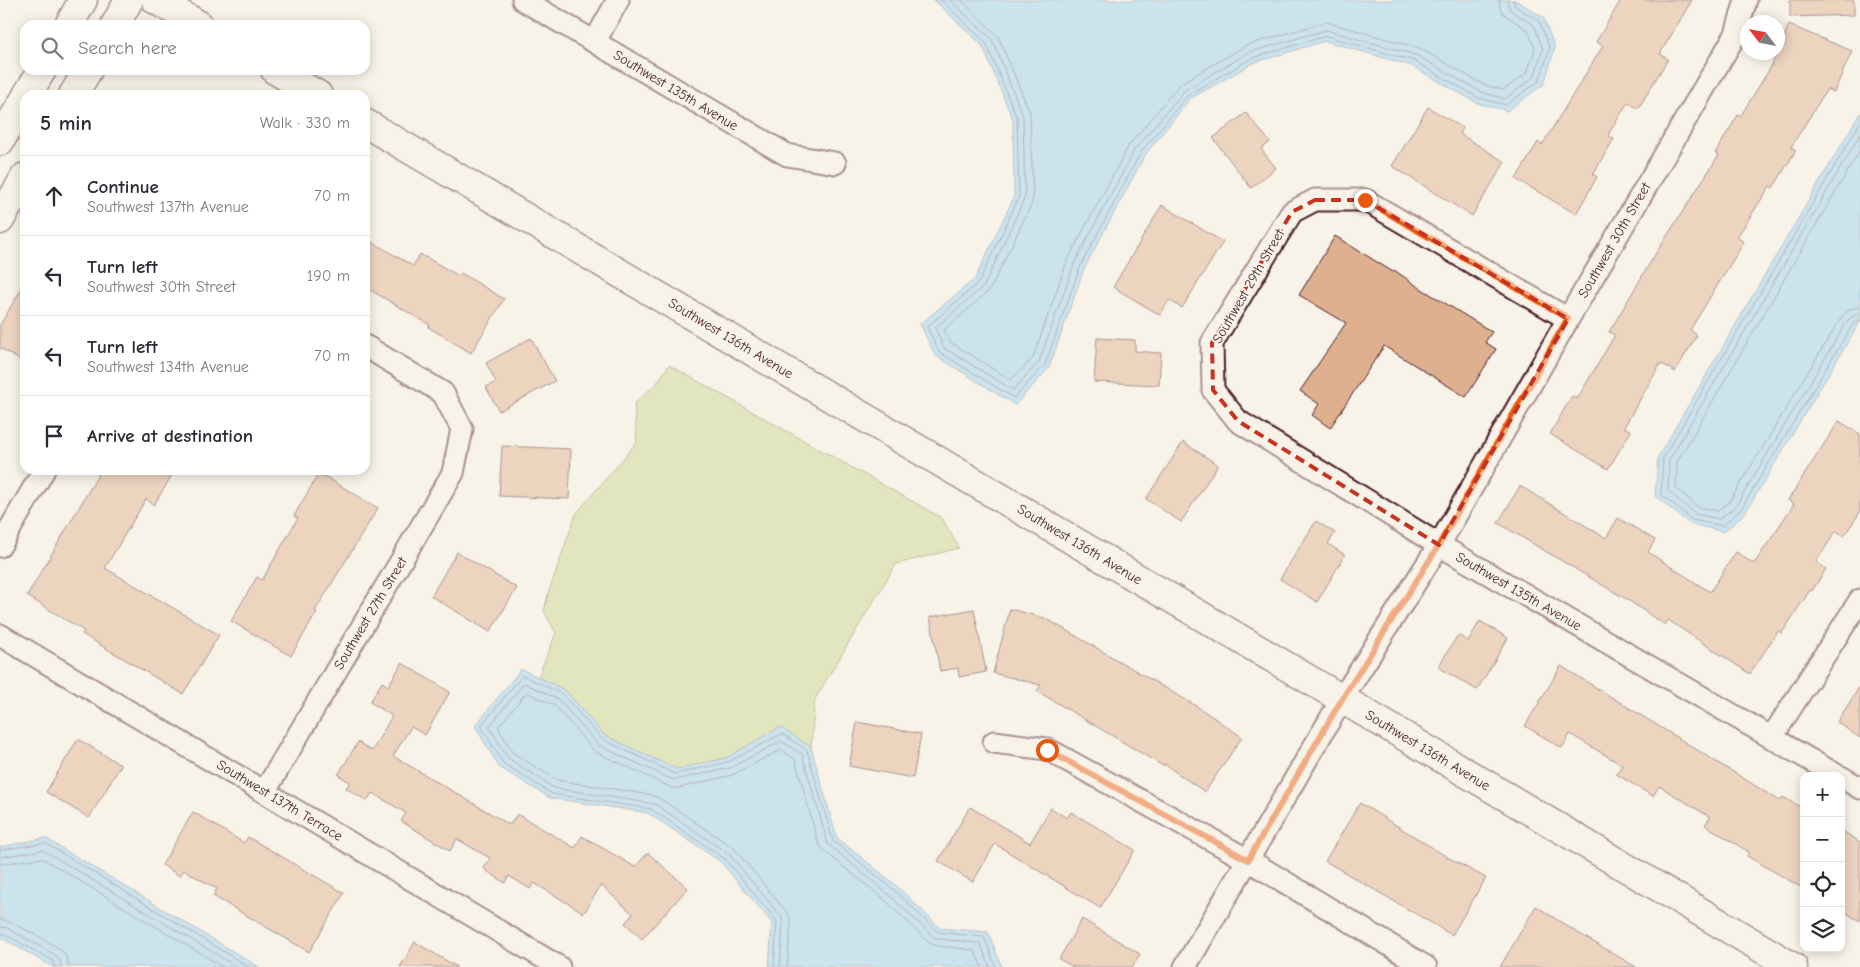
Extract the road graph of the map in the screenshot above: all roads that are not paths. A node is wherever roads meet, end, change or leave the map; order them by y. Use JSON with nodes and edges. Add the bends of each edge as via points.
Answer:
{"nodes":[{"id":1,"x":84,"y":0,"type":"edge"},
{"id":2,"x":129,"y":0,"type":"edge"},
{"id":3,"x":156,"y":0,"type":"edge"},
{"id":4,"x":523,"y":0,"type":"edge"},
{"id":5,"x":618,"y":0,"type":"edge"},
{"id":6,"x":1746,"y":0,"type":"edge"},
{"id":7,"x":72,"y":20,"type":"edge"},
{"id":8,"x":118,"y":20,"type":"edge"},
{"id":9,"x":190,"y":20,"type":"edge"},
{"id":10,"x":595,"y":41,"type":"junction"},
{"id":11,"x":39,"y":75,"type":"edge"},
{"id":12,"x":85,"y":75,"type":"edge"},
{"id":13,"x":284,"y":75,"type":"edge"},
{"id":14,"x":30,"y":90,"type":"edge"},
{"id":15,"x":77,"y":90,"type":"edge"},
{"id":16,"x":309,"y":90,"type":"edge"},
{"id":17,"x":20,"y":107,"type":"edge"},
{"id":18,"x":370,"y":126,"type":"edge"},
{"id":19,"x":0,"y":141,"type":"edge"},
{"id":20,"x":835,"y":163,"type":"dead end"},
{"id":21,"x":20,"y":186,"type":"edge"},
{"id":22,"x":0,"y":220,"type":"edge"},
{"id":23,"x":1568,"y":318,"type":"junction"},
{"id":24,"x":370,"y":349,"type":"edge"},
{"id":25,"x":1213,"y":390,"type":"joint"},
{"id":26,"x":41,"y":475,"type":"edge"},
{"id":27,"x":1439,"y":545,"type":"junction"},
{"id":28,"x":0,"y":546,"type":"edge"},
{"id":29,"x":1860,"y":600,"type":"edge"},
{"id":30,"x":0,"y":635,"type":"edge"},
{"id":31,"x":1342,"y":699,"type":"junction"},
{"id":32,"x":1772,"y":738,"type":"junction"},
{"id":33,"x":994,"y":742,"type":"dead end"},
{"id":34,"x":1831,"y":772,"type":"edge"},
{"id":35,"x":1845,"y":780,"type":"edge"},
{"id":36,"x":1860,"y":788,"type":"edge"},
{"id":37,"x":265,"y":791,"type":"junction"},
{"id":38,"x":1248,"y":860,"type":"junction"},
{"id":39,"x":559,"y":967,"type":"edge"},
{"id":40,"x":1184,"y":967,"type":"edge"},
{"id":41,"x":1426,"y":967,"type":"edge"},
{"id":42,"x":1793,"y":967,"type":"edge"}],
"edges":[{"from":1,"to":7,"type":"street"},
{"from":2,"to":8,"type":"street"},
{"from":3,"to":9,"type":"street"},
{"from":4,"to":10,"type":"street","name":"Southwest 135th Avenue"},
{"from":5,"to":10,"type":"street"},
{"from":6,"to":23,"type":"street","name":"Southwest 30th Street","via":[[1736,34]]},
{"from":10,"to":20,"type":"street","name":"Southwest 135th Avenue","via":[[787,155]]},
{"from":11,"to":14,"type":"street"},
{"from":12,"to":15,"type":"street"},
{"from":13,"to":16,"type":"street"},
{"from":17,"to":19,"type":"street"},
{"from":18,"to":31,"type":"street","name":"Southwest 136th Avenue"},
{"from":21,"to":22,"type":"street"},
{"from":23,"to":25,"type":"street","name":"Southwest 29th Street","via":[[1365,200],[1315,200],[1292,212],[1212,343]]},
{"from":23,"to":27,"type":"street","name":"Southwest 30th Street"},
{"from":24,"to":37,"type":"street","name":"Southwest 27th Street","via":[[443,393],[462,429],[453,473]]},
{"from":25,"to":27,"type":"street","name":"Southwest 135th Avenue","via":[[1238,421]]},
{"from":26,"to":28,"type":"street"},
{"from":27,"to":31,"type":"street","name":"Southwest 30th Street"},
{"from":27,"to":32,"type":"street","name":"Southwest 135th Avenue"},
{"from":29,"to":32,"type":"street"},
{"from":30,"to":37,"type":"street","name":"Southwest 137th Terrace"},
{"from":31,"to":38,"type":"street","name":"Southwest 30th Street"},
{"from":31,"to":42,"type":"street","name":"Southwest 136th Avenue"},
{"from":32,"to":34,"type":"street","name":"Southwest 135th Avenue"},
{"from":33,"to":38,"type":"street","via":[[1047,750]]},
{"from":35,"to":36,"type":"street","name":"Southwest 135th Avenue"},
{"from":37,"to":39,"type":"street","name":"Southwest 137th Terrace"},
{"from":38,"to":40,"type":"street","name":"Southwest 30th Street"},
{"from":38,"to":41,"type":"street"}]}
